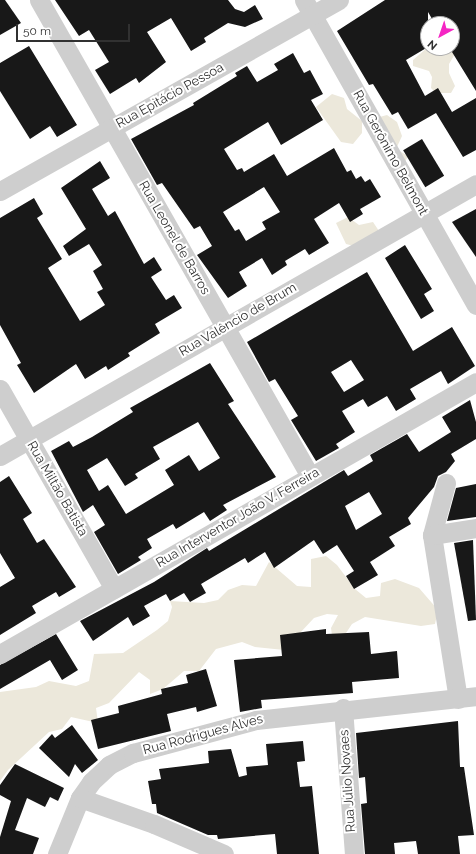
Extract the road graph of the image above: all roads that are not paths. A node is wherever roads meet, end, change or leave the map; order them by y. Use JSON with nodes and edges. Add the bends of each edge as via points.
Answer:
{"nodes":[{"id":1,"x":40,"y":0,"type":"edge"},
{"id":2,"x":339,"y":0,"type":"edge"},
{"id":3,"x":309,"y":8,"type":"edge"},
{"id":4,"x":112,"y":129,"type":"junction"},
{"id":5,"x":476,"y":184,"type":"edge"},
{"id":6,"x":0,"y":191,"type":"edge"},
{"id":7,"x":424,"y":214,"type":"junction"},
{"id":8,"x":476,"y":305,"type":"edge"},
{"id":9,"x":225,"y":328,"type":"junction"},
{"id":10,"x":476,"y":382,"type":"edge"},
{"id":11,"x":0,"y":390,"type":"edge"},
{"id":12,"x":28,"y":440,"type":"junction"},
{"id":13,"x":0,"y":456,"type":"edge"},
{"id":14,"x":310,"y":476,"type":"junction"},
{"id":15,"x":446,"y":484,"type":"dead end"},
{"id":16,"x":476,"y":528,"type":"edge"},
{"id":17,"x":432,"y":536,"type":"junction"},
{"id":18,"x":114,"y":589,"type":"junction"},
{"id":19,"x":0,"y":654,"type":"edge"},
{"id":20,"x":467,"y":697,"type":"edge"},
{"id":21,"x":343,"y":708,"type":"junction"},
{"id":22,"x":80,"y":798,"type":"junction"},
{"id":23,"x":57,"y":854,"type":"edge"},
{"id":24,"x":224,"y":854,"type":"edge"},
{"id":25,"x":354,"y":854,"type":"edge"}],
"edges":[{"from":1,"to":4,"type":"street","name":"Rua Leonel de Barros"},
{"from":2,"to":3,"type":"street","name":"Rua Epitácio Pessoa"},
{"from":3,"to":4,"type":"street","name":"Rua Epitácio Pessoa"},
{"from":3,"to":7,"type":"street","name":"Rua Gerônimo Belmont"},
{"from":4,"to":6,"type":"street","name":"Rua Epitácio Pessoa"},
{"from":4,"to":9,"type":"street","name":"Rua Leonel de Barros"},
{"from":5,"to":7,"type":"street","name":"Rua Valêncio de Brum"},
{"from":7,"to":8,"type":"street","name":"Rua Gerônimo Belmont"},
{"from":7,"to":9,"type":"street","name":"Rua Valêncio de Brum"},
{"from":9,"to":12,"type":"street","name":"Rua Valêncio de Brum"},
{"from":9,"to":14,"type":"street","name":"Rua Leonel de Barros"},
{"from":10,"to":14,"type":"street","name":"Rua Interventor João V. Ferreira"},
{"from":11,"to":12,"type":"street","name":"Rua Miltão Batista"},
{"from":12,"to":13,"type":"street","name":"Rua Valêncio de Brum"},
{"from":12,"to":18,"type":"street","name":"Rua Miltão Batista"},
{"from":14,"to":18,"type":"street","name":"Rua Interventor João V. Ferreira"},
{"from":15,"to":17,"type":"street"},
{"from":16,"to":17,"type":"street"},
{"from":17,"to":20,"type":"street"},
{"from":18,"to":19,"type":"street","name":"Rua Interventor João V. Ferreira"},
{"from":20,"to":21,"type":"street","name":"Rua Rodrigues Alves"},
{"from":21,"to":22,"type":"street","name":"Rua Rodrigues Alves","via":[[256,720],[133,754],[99,772]]},
{"from":21,"to":25,"type":"street","name":"Rua Júlio Novaes"},
{"from":22,"to":23,"type":"street","name":"Rua Rodrigues Alves"},
{"from":22,"to":24,"type":"street","via":[[154,824]]}]}
